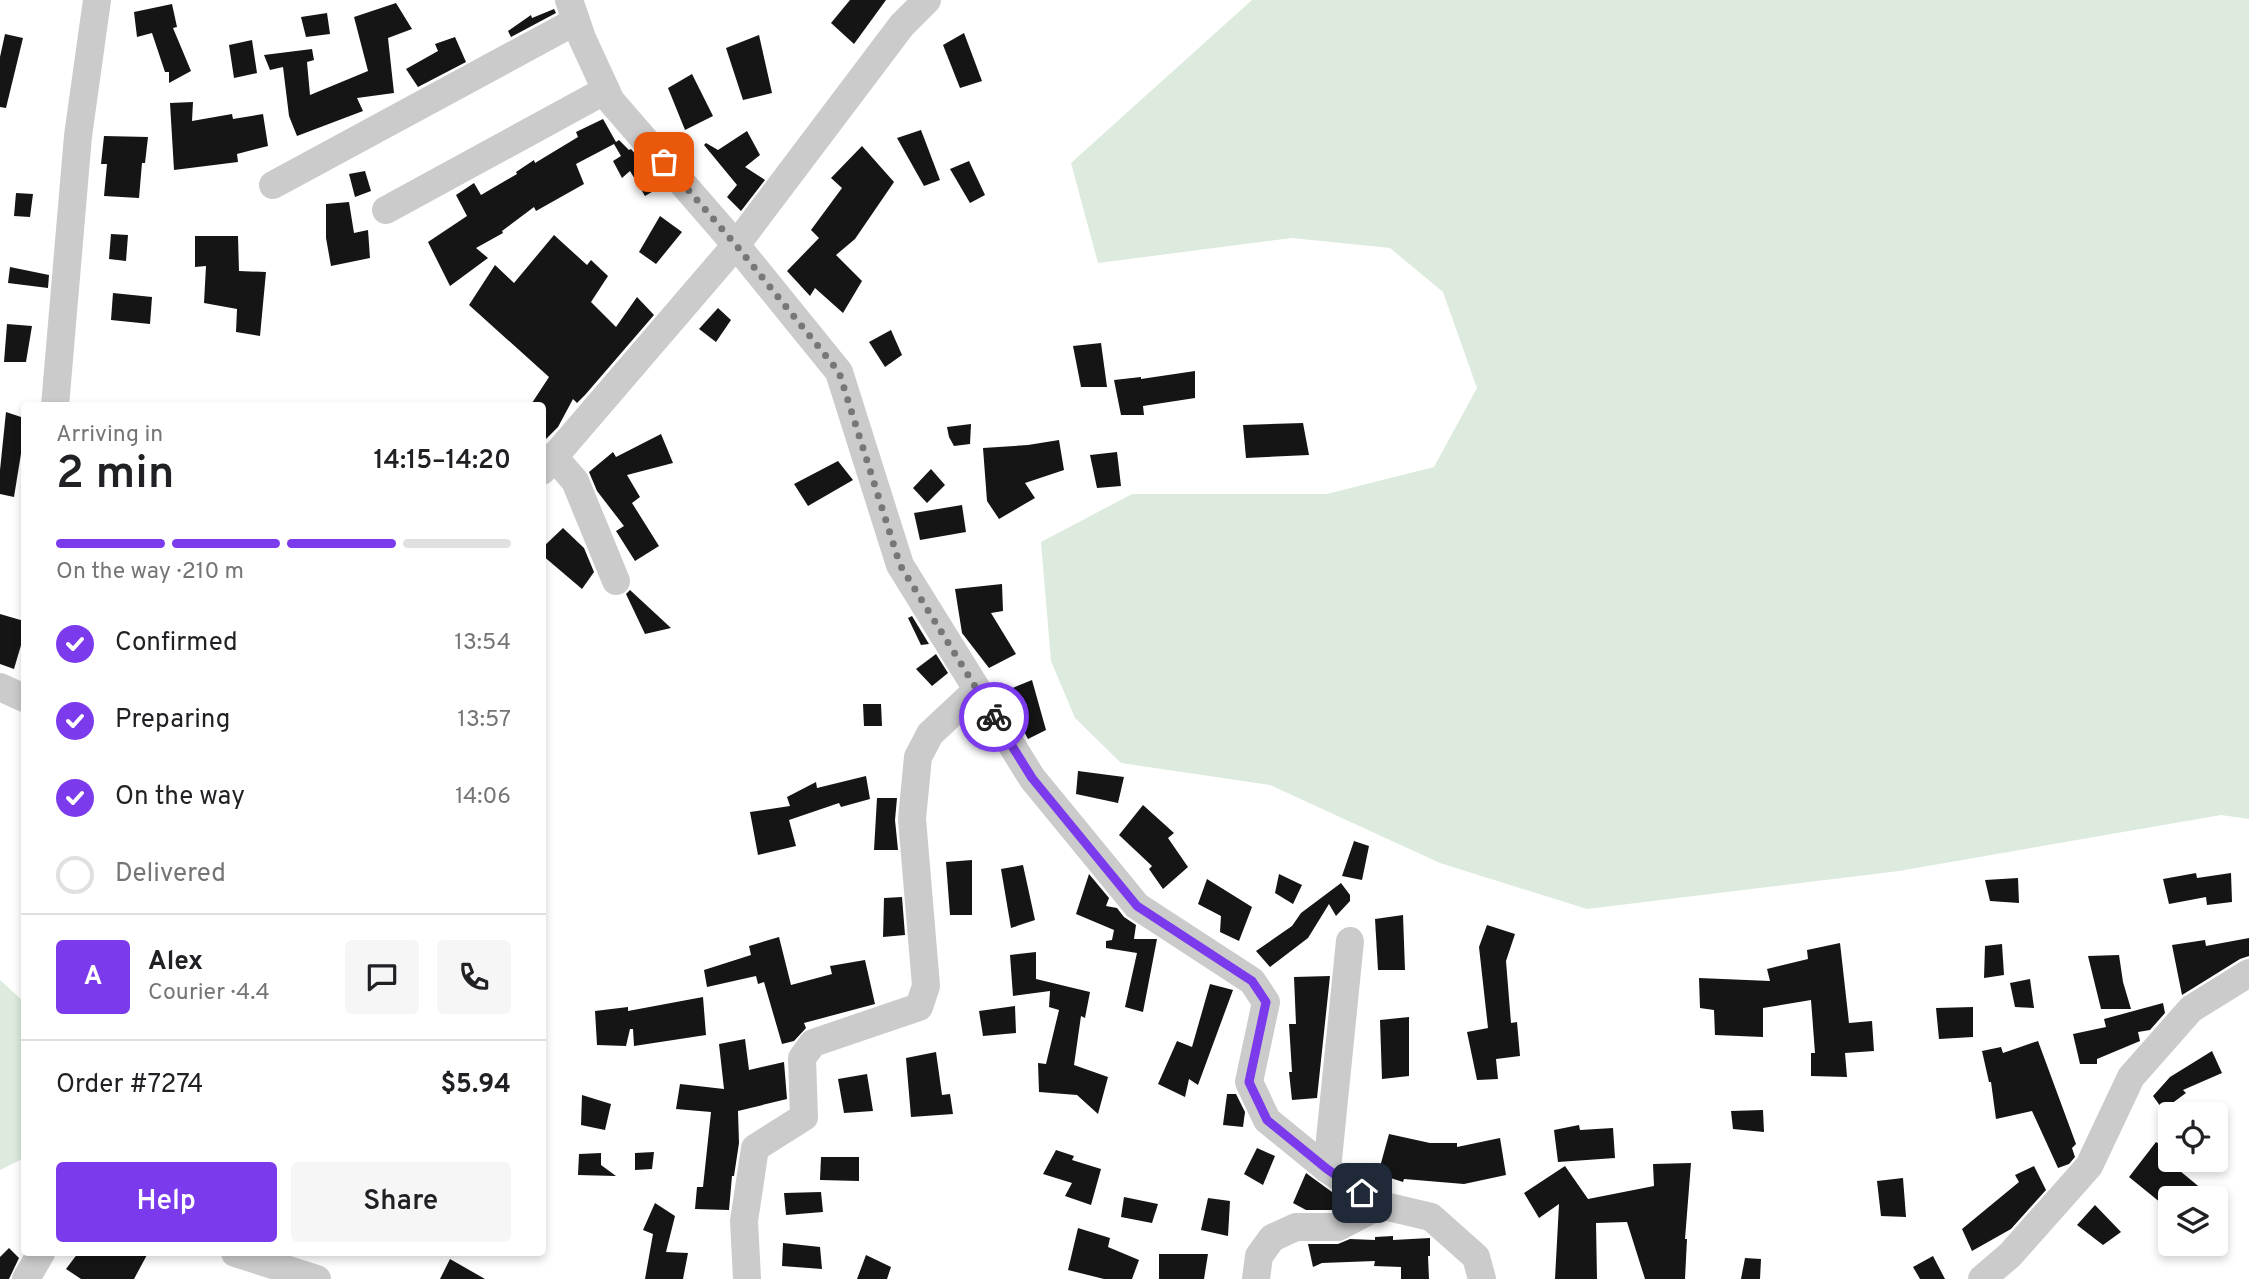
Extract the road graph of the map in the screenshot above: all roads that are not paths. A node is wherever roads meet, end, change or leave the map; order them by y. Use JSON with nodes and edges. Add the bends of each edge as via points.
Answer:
{"nodes":[{"id":1,"x":97,"y":0,"type":"edge"},
{"id":2,"x":927,"y":0,"type":"edge"},
{"id":3,"x":573,"y":10,"type":"edge"},
{"id":4,"x":606,"y":90,"type":"junction"},
{"id":5,"x":274,"y":185,"type":"dead end"},
{"id":6,"x":386,"y":210,"type":"dead end"},
{"id":7,"x":736,"y":245,"type":"junction"},
{"id":8,"x":55,"y":402,"type":"edge"},
{"id":9,"x":548,"y":463,"type":"edge"},
{"id":10,"x":616,"y":581,"type":"dead end"},
{"id":11,"x":0,"y":688,"type":"edge"},
{"id":12,"x":977,"y":690,"type":"junction"},
{"id":13,"x":21,"y":697,"type":"edge"},
{"id":14,"x":1350,"y":941,"type":"dead end"},
{"id":15,"x":2249,"y":972,"type":"edge"},
{"id":16,"x":1327,"y":1169,"type":"junction"},
{"id":17,"x":1380,"y":1205,"type":"junction"},
{"id":18,"x":39,"y":1256,"type":"edge"},
{"id":19,"x":244,"y":1256,"type":"edge"},
{"id":20,"x":26,"y":1279,"type":"edge"},
{"id":21,"x":317,"y":1279,"type":"edge"},
{"id":22,"x":747,"y":1279,"type":"edge"},
{"id":23,"x":1256,"y":1279,"type":"edge"},
{"id":24,"x":1482,"y":1279,"type":"edge"},
{"id":25,"x":1982,"y":1279,"type":"edge"}],
"edges":[{"from":1,"to":8,"type":"street","via":[[78,136]]},
{"from":2,"to":7,"type":"street","via":[[902,26]]},
{"from":3,"to":4,"type":"street"},
{"from":3,"to":5,"type":"street"},
{"from":4,"to":6,"type":"street"},
{"from":4,"to":7,"type":"street"},
{"from":7,"to":9,"type":"street"},
{"from":7,"to":12,"type":"street","via":[[839,372],[900,565]]},
{"from":9,"to":10,"type":"street","via":[[575,481]]},
{"from":11,"to":13,"type":"street"},
{"from":12,"to":16,"type":"street","via":[[1032,778],[1137,906],[1252,981],[1266,1002],[1249,1082],[1267,1120]]},
{"from":12,"to":22,"type":"street","via":[[930,734],[918,757],[912,819],[926,986],[919,1007],[813,1043],[802,1058],[804,1117],[755,1148],[744,1221]]},
{"from":14,"to":16,"type":"street"},
{"from":15,"to":25,"type":"street","via":[[2191,1009],[2131,1077],[2089,1166],[2010,1255]]},
{"from":16,"to":17,"type":"street"},
{"from":17,"to":23,"type":"street","via":[[1338,1227],[1296,1227],[1272,1238],[1259,1256]]},
{"from":17,"to":24,"type":"street","via":[[1431,1217],[1476,1257]]},
{"from":18,"to":20,"type":"street"},
{"from":19,"to":21,"type":"street"}]}
